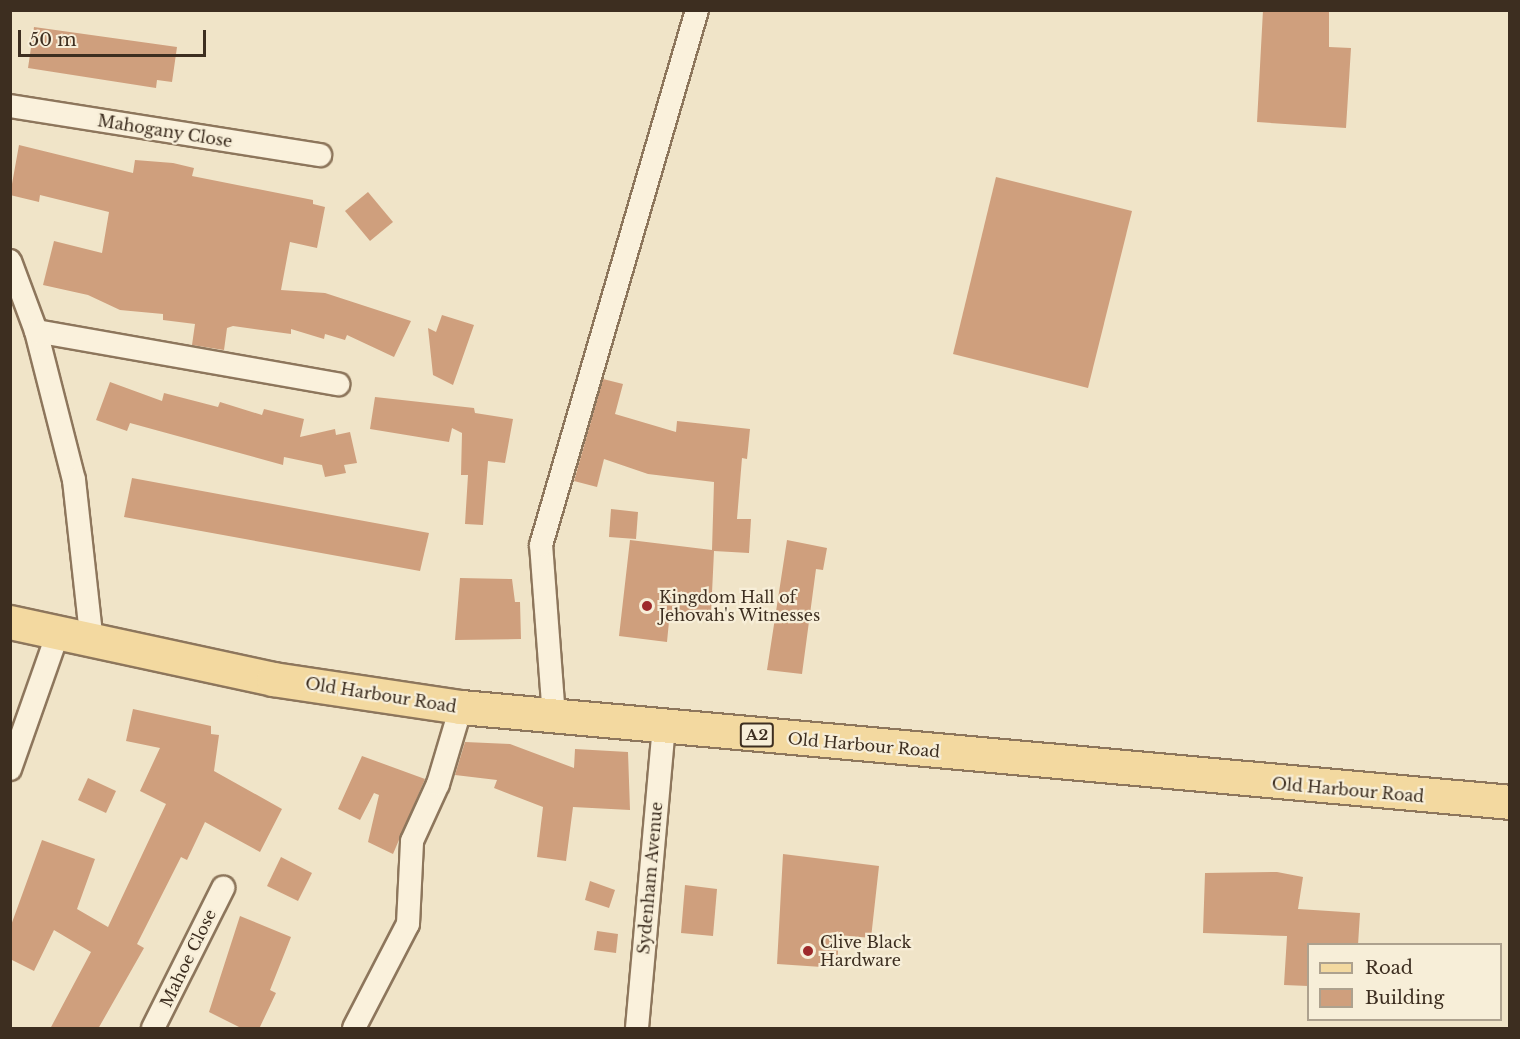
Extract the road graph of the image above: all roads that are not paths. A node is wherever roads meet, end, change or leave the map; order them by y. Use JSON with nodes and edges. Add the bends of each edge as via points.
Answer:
{"nodes":[{"id":1,"x":697,"y":10,"type":"edge"},
{"id":2,"x":10,"y":106,"type":"edge"},
{"id":3,"x":320,"y":155,"type":"dead end"},
{"id":4,"x":10,"y":261,"type":"edge"},
{"id":5,"x":36,"y":331,"type":"junction"},
{"id":6,"x":338,"y":384,"type":"dead end"},
{"id":7,"x":10,"y":622,"type":"edge"},
{"id":8,"x":58,"y":633,"type":"junction"},
{"id":9,"x":92,"y":643,"type":"junction"},
{"id":10,"x":461,"y":708,"type":"junction"},
{"id":11,"x":554,"y":717,"type":"junction"},
{"id":12,"x":664,"y":727,"type":"junction"},
{"id":13,"x":10,"y":769,"type":"edge"},
{"id":14,"x":1509,"y":802,"type":"edge"},
{"id":15,"x":223,"y":888,"type":"dead end"},
{"id":16,"x":153,"y":1029,"type":"edge"},
{"id":17,"x":354,"y":1029,"type":"edge"},
{"id":18,"x":637,"y":1029,"type":"edge"}],
"edges":[{"from":1,"to":11,"type":"street","via":[[541,545]]},
{"from":2,"to":3,"type":"street","name":"Mahogany Close"},
{"from":4,"to":5,"type":"street"},
{"from":5,"to":6,"type":"street"},
{"from":5,"to":9,"type":"street","via":[[74,480]]},
{"from":7,"to":8,"type":"main road","name":"Old Harbour Road","number":"A2"},
{"from":8,"to":9,"type":"main road","name":"Old Harbour Road","number":"A2"},
{"from":8,"to":13,"type":"street"},
{"from":9,"to":10,"type":"main road","name":"Old Harbour Road","number":"A2","via":[[273,679]]},
{"from":10,"to":11,"type":"main road","name":"Old Harbour Road","number":"A2"},
{"from":10,"to":17,"type":"street","via":[[438,784],[412,841],[408,924]]},
{"from":11,"to":12,"type":"main road","name":"Old Harbour Road","number":"A2"},
{"from":12,"to":14,"type":"main road","name":"Old Harbour Road","number":"A2"},
{"from":12,"to":18,"type":"street","name":"Sydenham Avenue"},
{"from":15,"to":16,"type":"street","name":"Mahoe Close"}]}
